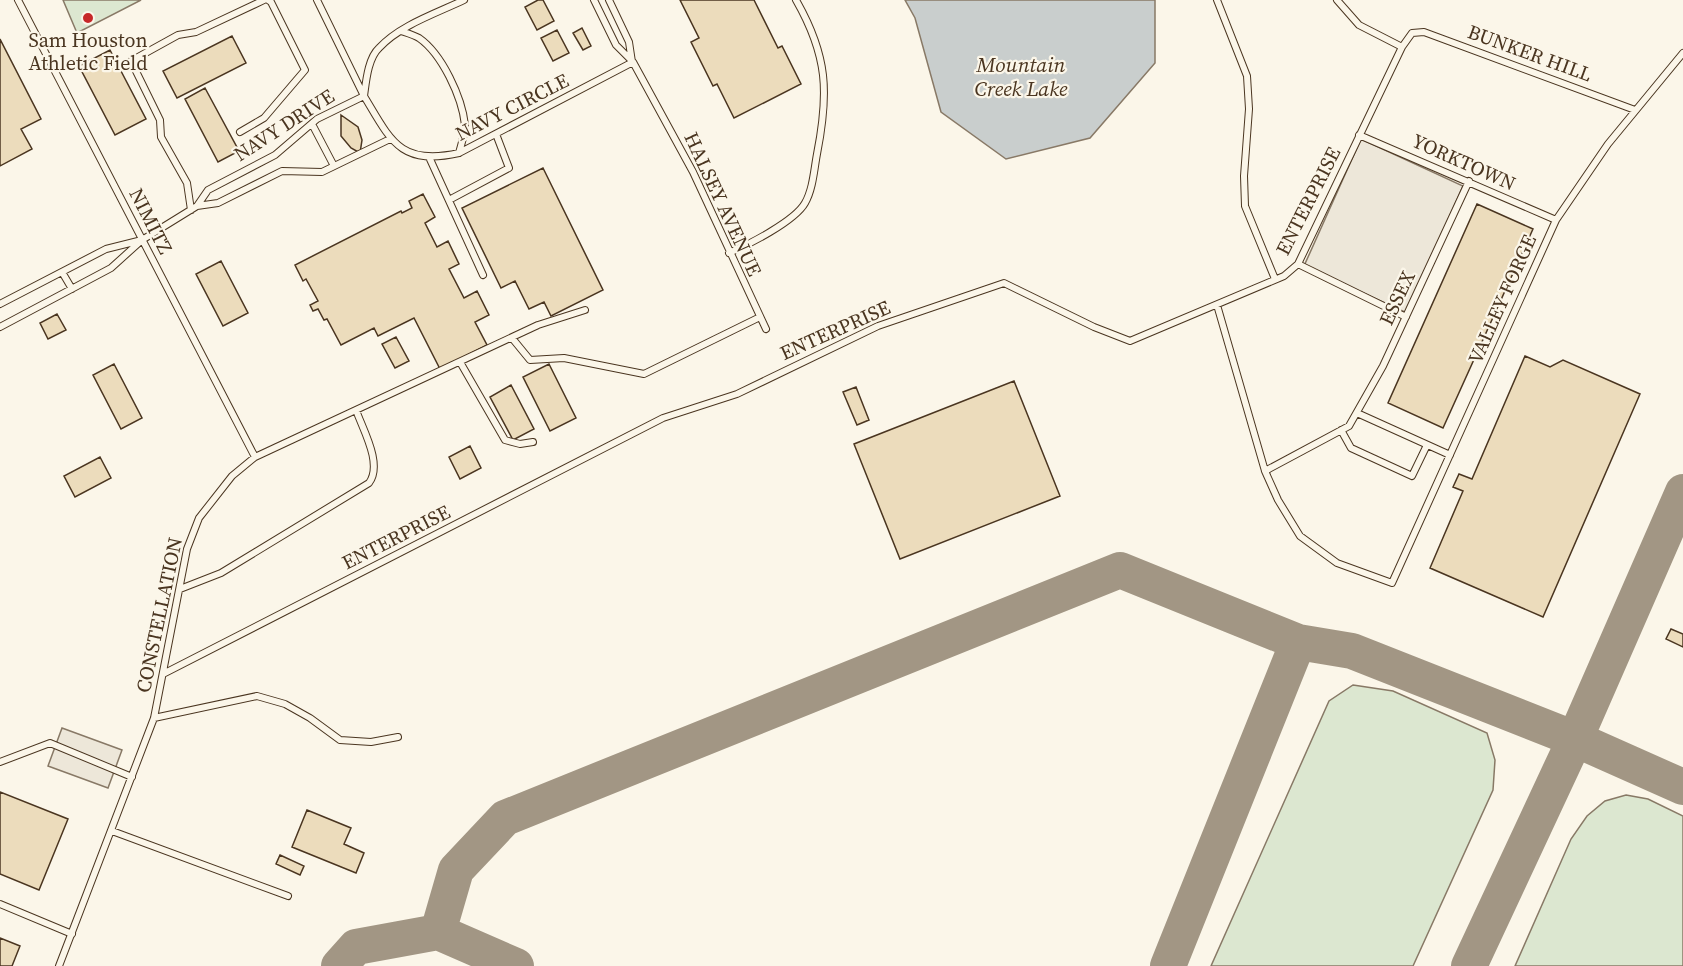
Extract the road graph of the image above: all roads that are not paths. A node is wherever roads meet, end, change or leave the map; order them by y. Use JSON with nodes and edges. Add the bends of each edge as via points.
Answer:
{"nodes":[{"id":1,"x":18,"y":0,"type":"edge"},
{"id":2,"x":266,"y":0,"type":"edge"},
{"id":3,"x":317,"y":0,"type":"edge"},
{"id":4,"x":464,"y":0,"type":"edge"},
{"id":5,"x":608,"y":0,"type":"edge"},
{"id":6,"x":796,"y":0,"type":"edge"},
{"id":7,"x":1217,"y":0,"type":"edge"},
{"id":8,"x":1338,"y":0,"type":"edge"},
{"id":9,"x":595,"y":3,"type":"edge"},
{"id":10,"x":401,"y":31,"type":"junction"},
{"id":11,"x":1412,"y":33,"type":"joint"},
{"id":12,"x":1402,"y":47,"type":"junction"},
{"id":13,"x":1683,"y":53,"type":"edge"},
{"id":14,"x":633,"y":62,"type":"junction"},
{"id":15,"x":364,"y":96,"type":"junction"},
{"id":16,"x":1635,"y":110,"type":"junction"},
{"id":17,"x":312,"y":123,"type":"junction"},
{"id":18,"x":240,"y":132,"type":"dead end"},
{"id":19,"x":496,"y":134,"type":"junction"},
{"id":20,"x":1359,"y":135,"type":"junction"},
{"id":21,"x":390,"y":139,"type":"junction"},
{"id":22,"x":459,"y":153,"type":"junction"},
{"id":23,"x":429,"y":158,"type":"junction"},
{"id":24,"x":334,"y":166,"type":"junction"},
{"id":25,"x":1469,"y":181,"type":"junction"},
{"id":26,"x":449,"y":200,"type":"junction"},
{"id":27,"x":194,"y":208,"type":"junction"},
{"id":28,"x":1556,"y":220,"type":"junction"},
{"id":29,"x":142,"y":240,"type":"junction"},
{"id":30,"x":729,"y":254,"type":"junction"},
{"id":31,"x":1298,"y":264,"type":"junction"},
{"id":32,"x":62,"y":272,"type":"junction"},
{"id":33,"x":483,"y":275,"type":"dead end"},
{"id":34,"x":1275,"y":279,"type":"junction"},
{"id":35,"x":72,"y":289,"type":"junction"},
{"id":36,"x":0,"y":304,"type":"edge"},
{"id":37,"x":1216,"y":305,"type":"junction"},
{"id":38,"x":585,"y":310,"type":"dead end"},
{"id":39,"x":760,"y":317,"type":"junction"},
{"id":40,"x":1406,"y":317,"type":"junction"},
{"id":41,"x":0,"y":327,"type":"edge"},
{"id":42,"x":766,"y":329,"type":"dead end"},
{"id":43,"x":512,"y":338,"type":"junction"},
{"id":44,"x":460,"y":362,"type":"junction"},
{"id":45,"x":356,"y":410,"type":"junction"},
{"id":46,"x":1357,"y":413,"type":"junction"},
{"id":47,"x":1341,"y":430,"type":"junction"},
{"id":48,"x":533,"y":442,"type":"dead end"},
{"id":49,"x":1427,"y":445,"type":"junction"},
{"id":50,"x":1450,"y":455,"type":"junction"},
{"id":51,"x":255,"y":457,"type":"junction"},
{"id":52,"x":1265,"y":471,"type":"junction"},
{"id":53,"x":180,"y":589,"type":"junction"},
{"id":54,"x":163,"y":674,"type":"junction"},
{"id":55,"x":154,"y":718,"type":"junction"},
{"id":56,"x":398,"y":737,"type":"dead end"},
{"id":57,"x":0,"y":762,"type":"edge"},
{"id":58,"x":132,"y":777,"type":"junction"},
{"id":59,"x":112,"y":831,"type":"junction"},
{"id":60,"x":288,"y":896,"type":"dead end"},
{"id":61,"x":0,"y":904,"type":"edge"},
{"id":62,"x":72,"y":934,"type":"junction"},
{"id":63,"x":59,"y":966,"type":"edge"}],
"edges":[{"from":1,"to":29,"type":"lane","name":"NIMITZ"},
{"from":2,"to":18,"type":"lane","via":[[271,2],[304,70],[264,118]]},
{"from":2,"to":27,"type":"lane","via":[[196,32],[178,35],[131,61],[160,120],[161,137],[187,183]]},
{"from":3,"to":15,"type":"lane"},
{"from":4,"to":10,"type":"lane"},
{"from":5,"to":9,"type":"lane"},
{"from":5,"to":14,"type":"lane","name":"HALSEY AVENUE","via":[[629,42]]},
{"from":6,"to":30,"type":"lane","via":[[807,18],[824,71],[826,103],[813,178],[805,205],[756,242]]},
{"from":7,"to":34,"type":"lane","via":[[1246,76],[1249,109],[1245,206]]},
{"from":8,"to":12,"type":"lane","via":[[1359,25]]},
{"from":9,"to":14,"type":"lane","name":"HALSEY AVENUE","via":[[616,45]]},
{"from":10,"to":15,"type":"lane","via":[[377,48]]},
{"from":10,"to":22,"type":"lane","via":[[418,37],[446,74],[465,127]]},
{"from":11,"to":12,"type":"lane","name":"ENTERPRISE"},
{"from":11,"to":16,"type":"lane","name":"BUNKER HILL","via":[[1424,32]]},
{"from":12,"to":20,"type":"lane","name":"ENTERPRISE"},
{"from":13,"to":16,"type":"lane","name":"VALLEY FORGE"},
{"from":14,"to":19,"type":"lane","name":"NAVY CIRCLE"},
{"from":14,"to":30,"type":"lane","name":"HALSEY AVENUE","via":[[693,172]]},
{"from":15,"to":17,"type":"lane","name":"NAVY DRIVE"},
{"from":15,"to":21,"type":"lane"},
{"from":16,"to":28,"type":"lane","name":"VALLEY FORGE"},
{"from":17,"to":24,"type":"lane"},
{"from":17,"to":27,"type":"lane","name":"NAVY DRIVE","via":[[275,155],[208,190]]},
{"from":19,"to":22,"type":"lane","name":"NAVY CIRCLE"},
{"from":19,"to":26,"type":"lane","via":[[509,168]]},
{"from":20,"to":25,"type":"lane","name":"YORKTOWN"},
{"from":20,"to":31,"type":"lane","name":"ENTERPRISE"},
{"from":21,"to":23,"type":"lane","via":[[415,156]]},
{"from":21,"to":24,"type":"lane","name":"NAVY DRIVE"},
{"from":22,"to":23,"type":"lane","name":"NAVY CIRCLE"},
{"from":23,"to":26,"type":"lane"},
{"from":24,"to":27,"type":"lane","name":"NAVY DRIVE","via":[[322,172],[282,171],[218,203]]},
{"from":25,"to":28,"type":"lane","name":"YORKTOWN"},
{"from":25,"to":40,"type":"lane","name":"ESSEX"},
{"from":26,"to":33,"type":"lane"},
{"from":27,"to":29,"type":"lane","name":"NAVY DRIVE"},
{"from":28,"to":50,"type":"lane","name":"VALLEY FORGE"},
{"from":29,"to":32,"type":"lane","name":"NAVY DRIVE","via":[[106,249]]},
{"from":29,"to":35,"type":"lane","name":"NAVY DRIVE","via":[[111,268]]},
{"from":29,"to":51,"type":"lane","name":"NIMITZ"},
{"from":30,"to":39,"type":"lane","name":"HALSEY AVENUE"},
{"from":31,"to":34,"type":"lane","name":"ENTERPRISE"},
{"from":31,"to":40,"type":"lane"},
{"from":32,"to":35,"type":"lane"},
{"from":32,"to":36,"type":"lane","name":"NAVY DRIVE"},
{"from":34,"to":37,"type":"lane","name":"ENTERPRISE"},
{"from":35,"to":41,"type":"lane","name":"NAVY DRIVE"},
{"from":37,"to":52,"type":"lane"},
{"from":37,"to":54,"type":"lane","name":"ENTERPRISE","via":[[1130,341],[1004,283],[878,326],[737,394],[663,418]]},
{"from":38,"to":43,"type":"lane","name":"CONSTELLATION"},
{"from":39,"to":42,"type":"lane","name":"HALSEY AVENUE"},
{"from":39,"to":43,"type":"lane","via":[[644,374],[564,358],[530,360]]},
{"from":40,"to":46,"type":"lane","name":"ESSEX"},
{"from":43,"to":44,"type":"lane","name":"CONSTELLATION"},
{"from":44,"to":45,"type":"lane","name":"CONSTELLATION"},
{"from":44,"to":48,"type":"lane","via":[[505,440]]},
{"from":45,"to":51,"type":"lane","name":"CONSTELLATION"},
{"from":45,"to":53,"type":"lane","via":[[372,455],[375,472],[369,483],[221,573]]},
{"from":46,"to":47,"type":"lane","name":"ESSEX","via":[[1349,426]]},
{"from":46,"to":49,"type":"lane"},
{"from":47,"to":49,"type":"lane","via":[[1351,448],[1413,477]]},
{"from":47,"to":52,"type":"lane"},
{"from":49,"to":50,"type":"lane"},
{"from":50,"to":52,"type":"lane","name":"VALLEY FORGE","via":[[1392,583],[1337,563],[1300,536]]},
{"from":51,"to":53,"type":"lane","name":"CONSTELLATION","via":[[232,476],[200,518],[187,549]]},
{"from":53,"to":54,"type":"lane","name":"CONSTELLATION"},
{"from":54,"to":55,"type":"lane","name":"CONSTELLATION"},
{"from":55,"to":56,"type":"lane","via":[[257,696],[285,704],[340,740],[371,742]]},
{"from":55,"to":58,"type":"lane","name":"CONSTELLATION"},
{"from":57,"to":58,"type":"lane","via":[[50,743]]},
{"from":58,"to":59,"type":"lane","name":"CONSTELLATION"},
{"from":59,"to":60,"type":"lane"},
{"from":59,"to":62,"type":"lane","name":"CONSTELLATION"},
{"from":61,"to":62,"type":"lane"},
{"from":62,"to":63,"type":"lane","name":"CONSTELLATION"}]}
